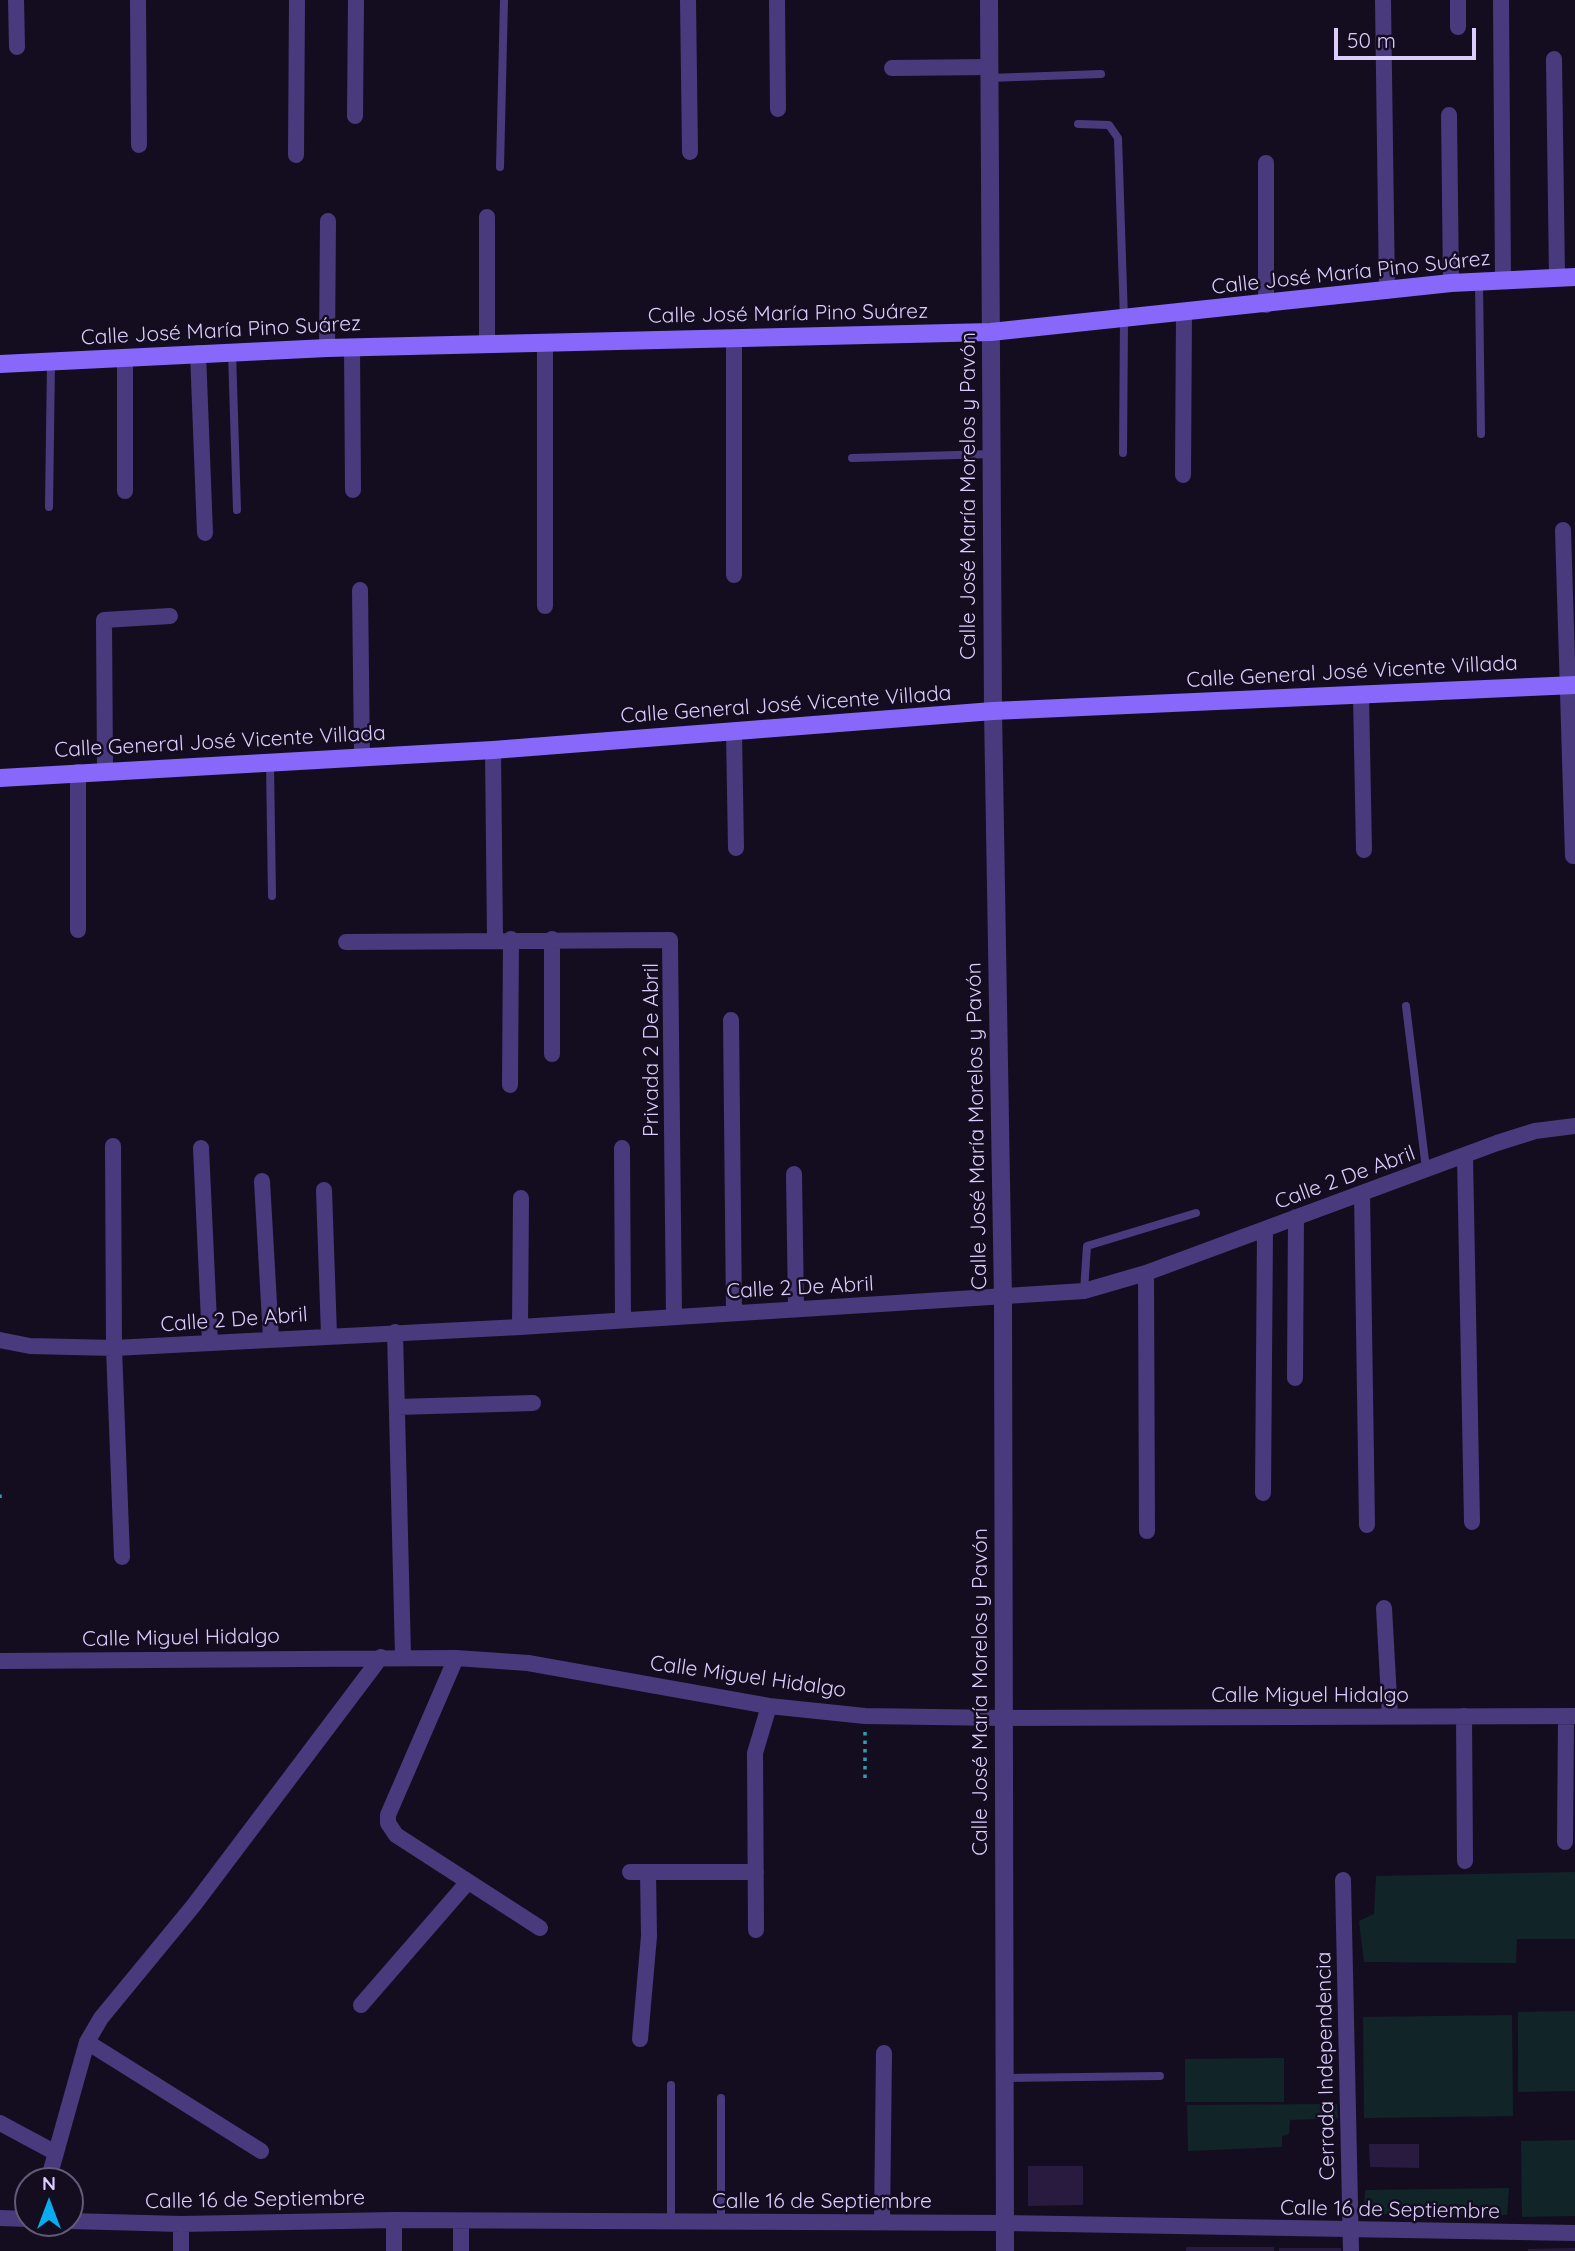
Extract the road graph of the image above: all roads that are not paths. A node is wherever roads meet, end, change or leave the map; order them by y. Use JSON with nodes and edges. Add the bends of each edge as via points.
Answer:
{"nodes":[{"id":1,"x":16,"y":0,"type":"edge"},
{"id":2,"x":138,"y":0,"type":"edge"},
{"id":3,"x":297,"y":0,"type":"edge"},
{"id":4,"x":356,"y":0,"type":"edge"},
{"id":5,"x":504,"y":0,"type":"edge"},
{"id":6,"x":688,"y":0,"type":"edge"},
{"id":7,"x":777,"y":0,"type":"edge"},
{"id":8,"x":989,"y":0,"type":"edge"},
{"id":9,"x":1383,"y":0,"type":"edge"},
{"id":10,"x":1458,"y":0,"type":"edge"},
{"id":11,"x":1501,"y":0,"type":"edge"},
{"id":12,"x":1458,"y":27,"type":"dead end"},
{"id":13,"x":17,"y":47,"type":"dead end"},
{"id":14,"x":1554,"y":59,"type":"dead end"},
{"id":15,"x":892,"y":68,"type":"dead end"},
{"id":16,"x":989,"y":73,"type":"junction"},
{"id":17,"x":1101,"y":74,"type":"dead end"},
{"id":18,"x":778,"y":109,"type":"dead end"},
{"id":19,"x":1449,"y":115,"type":"dead end"},
{"id":20,"x":355,"y":116,"type":"dead end"},
{"id":21,"x":1078,"y":124,"type":"dead end"},
{"id":22,"x":139,"y":145,"type":"dead end"},
{"id":23,"x":690,"y":152,"type":"dead end"},
{"id":24,"x":296,"y":155,"type":"dead end"},
{"id":25,"x":1266,"y":163,"type":"dead end"},
{"id":26,"x":500,"y":167,"type":"dead end"},
{"id":27,"x":487,"y":217,"type":"dead end"},
{"id":28,"x":328,"y":221,"type":"dead end"},
{"id":29,"x":1566,"y":277,"type":"edge"},
{"id":30,"x":1503,"y":280,"type":"junction"},
{"id":31,"x":1479,"y":282,"type":"junction"},
{"id":32,"x":1451,"y":283,"type":"junction"},
{"id":33,"x":1387,"y":291,"type":"junction"},
{"id":34,"x":1266,"y":305,"type":"junction"},
{"id":35,"x":1184,"y":313,"type":"junction"},
{"id":36,"x":1124,"y":319,"type":"junction"},
{"id":37,"x":991,"y":332,"type":"junction"},
{"id":38,"x":734,"y":338,"type":"junction"},
{"id":39,"x":545,"y":342,"type":"junction"},
{"id":40,"x":487,"y":345,"type":"junction"},
{"id":41,"x":352,"y":347,"type":"junction"},
{"id":42,"x":327,"y":348,"type":"junction"},
{"id":43,"x":232,"y":352,"type":"junction"},
{"id":44,"x":198,"y":353,"type":"junction"},
{"id":45,"x":125,"y":357,"type":"junction"},
{"id":46,"x":51,"y":361,"type":"junction"},
{"id":47,"x":0,"y":364,"type":"edge"},
{"id":48,"x":1481,"y":434,"type":"dead end"},
{"id":49,"x":1123,"y":453,"type":"dead end"},
{"id":50,"x":992,"y":454,"type":"junction"},
{"id":51,"x":852,"y":458,"type":"dead end"},
{"id":52,"x":1183,"y":475,"type":"dead end"},
{"id":53,"x":353,"y":490,"type":"dead end"},
{"id":54,"x":125,"y":491,"type":"dead end"},
{"id":55,"x":49,"y":507,"type":"dead end"},
{"id":56,"x":237,"y":510,"type":"dead end"},
{"id":57,"x":1563,"y":530,"type":"dead end"},
{"id":58,"x":205,"y":533,"type":"dead end"},
{"id":59,"x":734,"y":575,"type":"dead end"},
{"id":60,"x":360,"y":590,"type":"dead end"},
{"id":61,"x":545,"y":606,"type":"dead end"},
{"id":62,"x":170,"y":616,"type":"dead end"},
{"id":63,"x":1572,"y":685,"type":"edge"},
{"id":64,"x":1361,"y":695,"type":"junction"},
{"id":65,"x":993,"y":711,"type":"junction"},
{"id":66,"x":734,"y":733,"type":"junction"},
{"id":67,"x":493,"y":750,"type":"junction"},
{"id":68,"x":362,"y":757,"type":"junction"},
{"id":69,"x":270,"y":761,"type":"junction"},
{"id":70,"x":105,"y":770,"type":"junction"},
{"id":71,"x":78,"y":772,"type":"junction"},
{"id":72,"x":0,"y":778,"type":"edge"},
{"id":73,"x":736,"y":848,"type":"dead end"},
{"id":74,"x":1364,"y":850,"type":"dead end"},
{"id":75,"x":1573,"y":856,"type":"dead end"},
{"id":76,"x":272,"y":896,"type":"dead end"},
{"id":77,"x":78,"y":930,"type":"dead end"},
{"id":78,"x":552,"y":939,"type":"junction"},
{"id":79,"x":503,"y":940,"type":"junction"},
{"id":80,"x":346,"y":942,"type":"dead end"},
{"id":81,"x":1406,"y":1006,"type":"dead end"},
{"id":82,"x":731,"y":1020,"type":"dead end"},
{"id":83,"x":552,"y":1054,"type":"dead end"},
{"id":84,"x":510,"y":1085,"type":"dead end"},
{"id":85,"x":1575,"y":1126,"type":"edge"},
{"id":86,"x":113,"y":1146,"type":"dead end"},
{"id":87,"x":201,"y":1148,"type":"dead end"},
{"id":88,"x":622,"y":1148,"type":"dead end"},
{"id":89,"x":1465,"y":1156,"type":"junction"},
{"id":90,"x":1426,"y":1172,"type":"junction"},
{"id":91,"x":794,"y":1174,"type":"dead end"},
{"id":92,"x":262,"y":1181,"type":"dead end"},
{"id":93,"x":324,"y":1189,"type":"dead end"},
{"id":94,"x":1362,"y":1193,"type":"junction"},
{"id":95,"x":522,"y":1198,"type":"dead end"},
{"id":96,"x":1196,"y":1213,"type":"dead end"},
{"id":97,"x":1296,"y":1217,"type":"junction"},
{"id":98,"x":1265,"y":1230,"type":"junction"},
{"id":99,"x":1146,"y":1273,"type":"junction"},
{"id":100,"x":1084,"y":1291,"type":"junction"},
{"id":101,"x":1003,"y":1298,"type":"junction"},
{"id":102,"x":796,"y":1309,"type":"junction"},
{"id":103,"x":734,"y":1313,"type":"junction"},
{"id":104,"x":674,"y":1316,"type":"junction"},
{"id":105,"x":623,"y":1320,"type":"junction"},
{"id":106,"x":520,"y":1326,"type":"junction"},
{"id":107,"x":395,"y":1332,"type":"junction"},
{"id":108,"x":329,"y":1335,"type":"junction"},
{"id":109,"x":271,"y":1338,"type":"junction"},
{"id":110,"x":0,"y":1340,"type":"edge"},
{"id":111,"x":210,"y":1343,"type":"junction"},
{"id":112,"x":114,"y":1348,"type":"junction"},
{"id":113,"x":1295,"y":1378,"type":"dead end"},
{"id":114,"x":533,"y":1403,"type":"dead end"},
{"id":115,"x":397,"y":1407,"type":"junction"},
{"id":116,"x":1263,"y":1493,"type":"dead end"},
{"id":117,"x":1472,"y":1522,"type":"dead end"},
{"id":118,"x":1367,"y":1525,"type":"dead end"},
{"id":119,"x":1147,"y":1531,"type":"dead end"},
{"id":120,"x":122,"y":1557,"type":"dead end"},
{"id":121,"x":1384,"y":1608,"type":"dead end"},
{"id":122,"x":403,"y":1656,"type":"junction"},
{"id":123,"x":381,"y":1657,"type":"junction"},
{"id":124,"x":456,"y":1658,"type":"junction"},
{"id":125,"x":0,"y":1661,"type":"edge"},
{"id":126,"x":769,"y":1706,"type":"junction"},
{"id":127,"x":1390,"y":1716,"type":"junction"},
{"id":128,"x":1464,"y":1716,"type":"junction"},
{"id":129,"x":1571,"y":1716,"type":"edge"},
{"id":130,"x":1003,"y":1718,"type":"junction"},
{"id":131,"x":1565,"y":1842,"type":"dead end"},
{"id":132,"x":1465,"y":1861,"type":"dead end"},
{"id":133,"x":630,"y":1872,"type":"dead end"},
{"id":134,"x":648,"y":1872,"type":"junction"},
{"id":135,"x":757,"y":1872,"type":"junction"},
{"id":136,"x":1343,"y":1880,"type":"dead end"},
{"id":137,"x":467,"y":1883,"type":"junction"},
{"id":138,"x":540,"y":1928,"type":"dead end"},
{"id":139,"x":756,"y":1930,"type":"dead end"},
{"id":140,"x":361,"y":2005,"type":"dead end"},
{"id":141,"x":640,"y":2039,"type":"dead end"},
{"id":142,"x":87,"y":2042,"type":"junction"},
{"id":143,"x":884,"y":2053,"type":"dead end"},
{"id":144,"x":1160,"y":2076,"type":"dead end"},
{"id":145,"x":1004,"y":2078,"type":"junction"},
{"id":146,"x":671,"y":2085,"type":"dead end"},
{"id":147,"x":721,"y":2098,"type":"dead end"},
{"id":148,"x":0,"y":2123,"type":"edge"},
{"id":149,"x":261,"y":2151,"type":"dead end"},
{"id":150,"x":56,"y":2153,"type":"junction"},
{"id":151,"x":52,"y":2167,"type":"edge"},
{"id":152,"x":394,"y":2220,"type":"junction"},
{"id":153,"x":84,"y":2221,"type":"edge"},
{"id":154,"x":461,"y":2221,"type":"junction"},
{"id":155,"x":881,"y":2222,"type":"junction"},
{"id":156,"x":671,"y":2223,"type":"junction"},
{"id":157,"x":721,"y":2223,"type":"junction"},
{"id":158,"x":1004,"y":2223,"type":"junction"},
{"id":159,"x":181,"y":2224,"type":"junction"},
{"id":160,"x":1351,"y":2231,"type":"junction"},
{"id":161,"x":1575,"y":2233,"type":"edge"},
{"id":162,"x":181,"y":2251,"type":"edge"},
{"id":163,"x":394,"y":2251,"type":"edge"},
{"id":164,"x":461,"y":2251,"type":"edge"},
{"id":165,"x":1004,"y":2251,"type":"edge"},
{"id":166,"x":1351,"y":2251,"type":"edge"}],
"edges":[{"from":1,"to":13,"type":"street"},
{"from":2,"to":22,"type":"street"},
{"from":3,"to":24,"type":"street"},
{"from":4,"to":20,"type":"street"},
{"from":5,"to":26,"type":"lane"},
{"from":6,"to":23,"type":"street"},
{"from":7,"to":18,"type":"street"},
{"from":8,"to":16,"type":"street","name":"Calle José María Morelos y Pavón"},
{"from":9,"to":33,"type":"street"},
{"from":10,"to":12,"type":"street"},
{"from":11,"to":30,"type":"street"},
{"from":14,"to":29,"type":"street"},
{"from":15,"to":16,"type":"street"},
{"from":16,"to":17,"type":"lane"},
{"from":16,"to":37,"type":"street","name":"Calle José María Morelos y Pavón"},
{"from":19,"to":32,"type":"street"},
{"from":21,"to":36,"type":"lane","via":[[1109,125],[1118,138]]},
{"from":25,"to":34,"type":"street"},
{"from":27,"to":40,"type":"street"},
{"from":28,"to":42,"type":"street"},
{"from":29,"to":30,"type":"main road","name":"Calle José María Pino Suárez"},
{"from":30,"to":31,"type":"main road","name":"Calle José María Pino Suárez"},
{"from":31,"to":32,"type":"main road","name":"Calle José María Pino Suárez"},
{"from":31,"to":48,"type":"lane"},
{"from":32,"to":33,"type":"main road","name":"Calle José María Pino Suárez"},
{"from":33,"to":34,"type":"main road","name":"Calle José María Pino Suárez"},
{"from":34,"to":35,"type":"main road","name":"Calle José María Pino Suárez"},
{"from":35,"to":36,"type":"main road","name":"Calle José María Pino Suárez"},
{"from":35,"to":52,"type":"street"},
{"from":36,"to":37,"type":"main road","name":"Calle José María Pino Suárez"},
{"from":36,"to":49,"type":"lane"},
{"from":37,"to":38,"type":"main road","name":"Calle José María Pino Suárez"},
{"from":37,"to":50,"type":"street","name":"Calle José María Morelos y Pavón"},
{"from":38,"to":39,"type":"main road","name":"Calle José María Pino Suárez"},
{"from":38,"to":59,"type":"street"},
{"from":39,"to":40,"type":"main road","name":"Calle José María Pino Suárez"},
{"from":39,"to":61,"type":"street"},
{"from":40,"to":41,"type":"main road","name":"Calle José María Pino Suárez"},
{"from":41,"to":42,"type":"main road","name":"Calle José María Pino Suárez"},
{"from":41,"to":53,"type":"street"},
{"from":42,"to":43,"type":"main road","name":"Calle José María Pino Suárez"},
{"from":43,"to":44,"type":"main road","name":"Calle José María Pino Suárez"},
{"from":43,"to":56,"type":"lane"},
{"from":44,"to":45,"type":"main road","name":"Calle José María Pino Suárez"},
{"from":44,"to":58,"type":"street"},
{"from":45,"to":46,"type":"main road","name":"Calle José María Pino Suárez"},
{"from":45,"to":54,"type":"street"},
{"from":46,"to":47,"type":"main road","name":"Calle José María Pino Suárez"},
{"from":46,"to":55,"type":"lane"},
{"from":50,"to":51,"type":"lane"},
{"from":50,"to":65,"type":"street","name":"Calle José María Morelos y Pavón"},
{"from":57,"to":63,"type":"street"},
{"from":60,"to":68,"type":"street"},
{"from":62,"to":70,"type":"street","via":[[104,620]]},
{"from":63,"to":64,"type":"main road","name":"Calle General José Vicente Villada"},
{"from":63,"to":75,"type":"street"},
{"from":64,"to":65,"type":"main road","name":"Calle General José Vicente Villada"},
{"from":64,"to":74,"type":"street"},
{"from":65,"to":66,"type":"main road","name":"Calle General José Vicente Villada"},
{"from":65,"to":101,"type":"street","name":"Calle José María Morelos y Pavón"},
{"from":66,"to":67,"type":"main road","name":"Calle General José Vicente Villada"},
{"from":66,"to":73,"type":"street"},
{"from":67,"to":68,"type":"main road","name":"Calle General José Vicente Villada"},
{"from":67,"to":79,"type":"street"},
{"from":68,"to":69,"type":"main road","name":"Calle General José Vicente Villada"},
{"from":69,"to":70,"type":"main road","name":"Calle General José Vicente Villada"},
{"from":69,"to":76,"type":"lane"},
{"from":70,"to":71,"type":"main road","name":"Calle General José Vicente Villada"},
{"from":71,"to":72,"type":"main road","name":"Calle General José Vicente Villada"},
{"from":71,"to":77,"type":"street"},
{"from":78,"to":79,"type":"street","name":"Privada 2 De Abril"},
{"from":78,"to":83,"type":"street"},
{"from":78,"to":104,"type":"street","name":"Privada 2 De Abril","via":[[662,938],[671,943]]},
{"from":79,"to":80,"type":"street","name":"Privada 2 De Abril"},
{"from":79,"to":84,"type":"street"},
{"from":81,"to":90,"type":"lane"},
{"from":82,"to":103,"type":"street"},
{"from":85,"to":89,"type":"street","name":"Calle 2 De Abril","via":[[1535,1131]]},
{"from":86,"to":112,"type":"street"},
{"from":87,"to":111,"type":"street"},
{"from":88,"to":105,"type":"street"},
{"from":89,"to":90,"type":"street","name":"Calle 2 De Abril"},
{"from":89,"to":117,"type":"street"},
{"from":90,"to":94,"type":"street","name":"Calle 2 De Abril"},
{"from":91,"to":102,"type":"street"},
{"from":92,"to":109,"type":"street"},
{"from":93,"to":108,"type":"street"},
{"from":94,"to":97,"type":"street","name":"Calle 2 De Abril"},
{"from":94,"to":118,"type":"street"},
{"from":95,"to":106,"type":"street"},
{"from":96,"to":100,"type":"lane","via":[[1090,1244],[1085,1250]]},
{"from":97,"to":98,"type":"street","name":"Calle 2 De Abril"},
{"from":97,"to":113,"type":"street"},
{"from":98,"to":99,"type":"street","name":"Calle 2 De Abril"},
{"from":98,"to":116,"type":"street"},
{"from":99,"to":100,"type":"street","name":"Calle 2 De Abril"},
{"from":99,"to":119,"type":"street"},
{"from":100,"to":101,"type":"street","name":"Calle 2 De Abril"},
{"from":101,"to":102,"type":"street","name":"Calle 2 De Abril"},
{"from":101,"to":130,"type":"street","name":"Calle José María Morelos y Pavón"},
{"from":102,"to":103,"type":"street","name":"Calle 2 De Abril"},
{"from":103,"to":104,"type":"street","name":"Calle 2 De Abril"},
{"from":104,"to":105,"type":"street","name":"Calle 2 De Abril"},
{"from":105,"to":106,"type":"street","name":"Calle 2 De Abril"},
{"from":106,"to":107,"type":"street","name":"Calle 2 De Abril"},
{"from":107,"to":108,"type":"street","name":"Calle 2 De Abril"},
{"from":107,"to":115,"type":"street"},
{"from":108,"to":109,"type":"street","name":"Calle 2 De Abril"},
{"from":109,"to":111,"type":"street","name":"Calle 2 De Abril"},
{"from":110,"to":112,"type":"street","name":"Calle 2 De Abril","via":[[30,1346]]},
{"from":111,"to":112,"type":"street","name":"Calle 2 De Abril"},
{"from":112,"to":120,"type":"street"},
{"from":114,"to":115,"type":"street"},
{"from":115,"to":122,"type":"street"},
{"from":121,"to":127,"type":"street"},
{"from":122,"to":123,"type":"street","name":"Calle Miguel Hidalgo"},
{"from":122,"to":124,"type":"street","name":"Calle Miguel Hidalgo"},
{"from":123,"to":125,"type":"street","name":"Calle Miguel Hidalgo"},
{"from":123,"to":142,"type":"street"},
{"from":124,"to":126,"type":"street","name":"Calle Miguel Hidalgo","via":[[528,1663]]},
{"from":124,"to":137,"type":"street","via":[[388,1823],[396,1835]]},
{"from":126,"to":130,"type":"street","name":"Calle Miguel Hidalgo","via":[[865,1716]]},
{"from":126,"to":135,"type":"street","via":[[755,1753]]},
{"from":127,"to":128,"type":"street","name":"Calle Miguel Hidalgo"},
{"from":127,"to":130,"type":"street","name":"Calle Miguel Hidalgo"},
{"from":128,"to":129,"type":"street","name":"Calle Miguel Hidalgo"},
{"from":128,"to":132,"type":"street"},
{"from":129,"to":131,"type":"street"},
{"from":130,"to":145,"type":"street","name":"Calle José María Morelos y Pavón"},
{"from":133,"to":134,"type":"street"},
{"from":134,"to":135,"type":"street"},
{"from":134,"to":141,"type":"street","via":[[649,1936]]},
{"from":135,"to":139,"type":"street"},
{"from":136,"to":160,"type":"street","name":"Cerrada Independencia"},
{"from":137,"to":138,"type":"street"},
{"from":137,"to":140,"type":"street"},
{"from":142,"to":149,"type":"street"},
{"from":142,"to":150,"type":"street"},
{"from":143,"to":155,"type":"street"},
{"from":144,"to":145,"type":"lane"},
{"from":145,"to":158,"type":"street","name":"Calle José María Morelos y Pavón"},
{"from":146,"to":156,"type":"lane"},
{"from":147,"to":157,"type":"lane"},
{"from":148,"to":150,"type":"street"},
{"from":150,"to":151,"type":"street"},
{"from":152,"to":154,"type":"street","name":"Calle 16 de Septiembre"},
{"from":152,"to":159,"type":"street","name":"Calle 16 de Septiembre"},
{"from":152,"to":163,"type":"street"},
{"from":153,"to":159,"type":"street","name":"Calle 16 de Septiembre"},
{"from":154,"to":156,"type":"street","name":"Calle 16 de Septiembre"},
{"from":154,"to":164,"type":"street"},
{"from":155,"to":157,"type":"street","name":"Calle 16 de Septiembre"},
{"from":155,"to":158,"type":"street","name":"Calle 16 de Septiembre"},
{"from":156,"to":157,"type":"street","name":"Calle 16 de Septiembre"},
{"from":158,"to":160,"type":"street","name":"Calle 16 de Septiembre"},
{"from":158,"to":165,"type":"street","name":"Calle José María Morelos y Pavón"},
{"from":159,"to":162,"type":"street"},
{"from":160,"to":161,"type":"street","name":"Calle 16 de Septiembre"},
{"from":160,"to":166,"type":"street","name":"Cerrada Independencia"}]}
